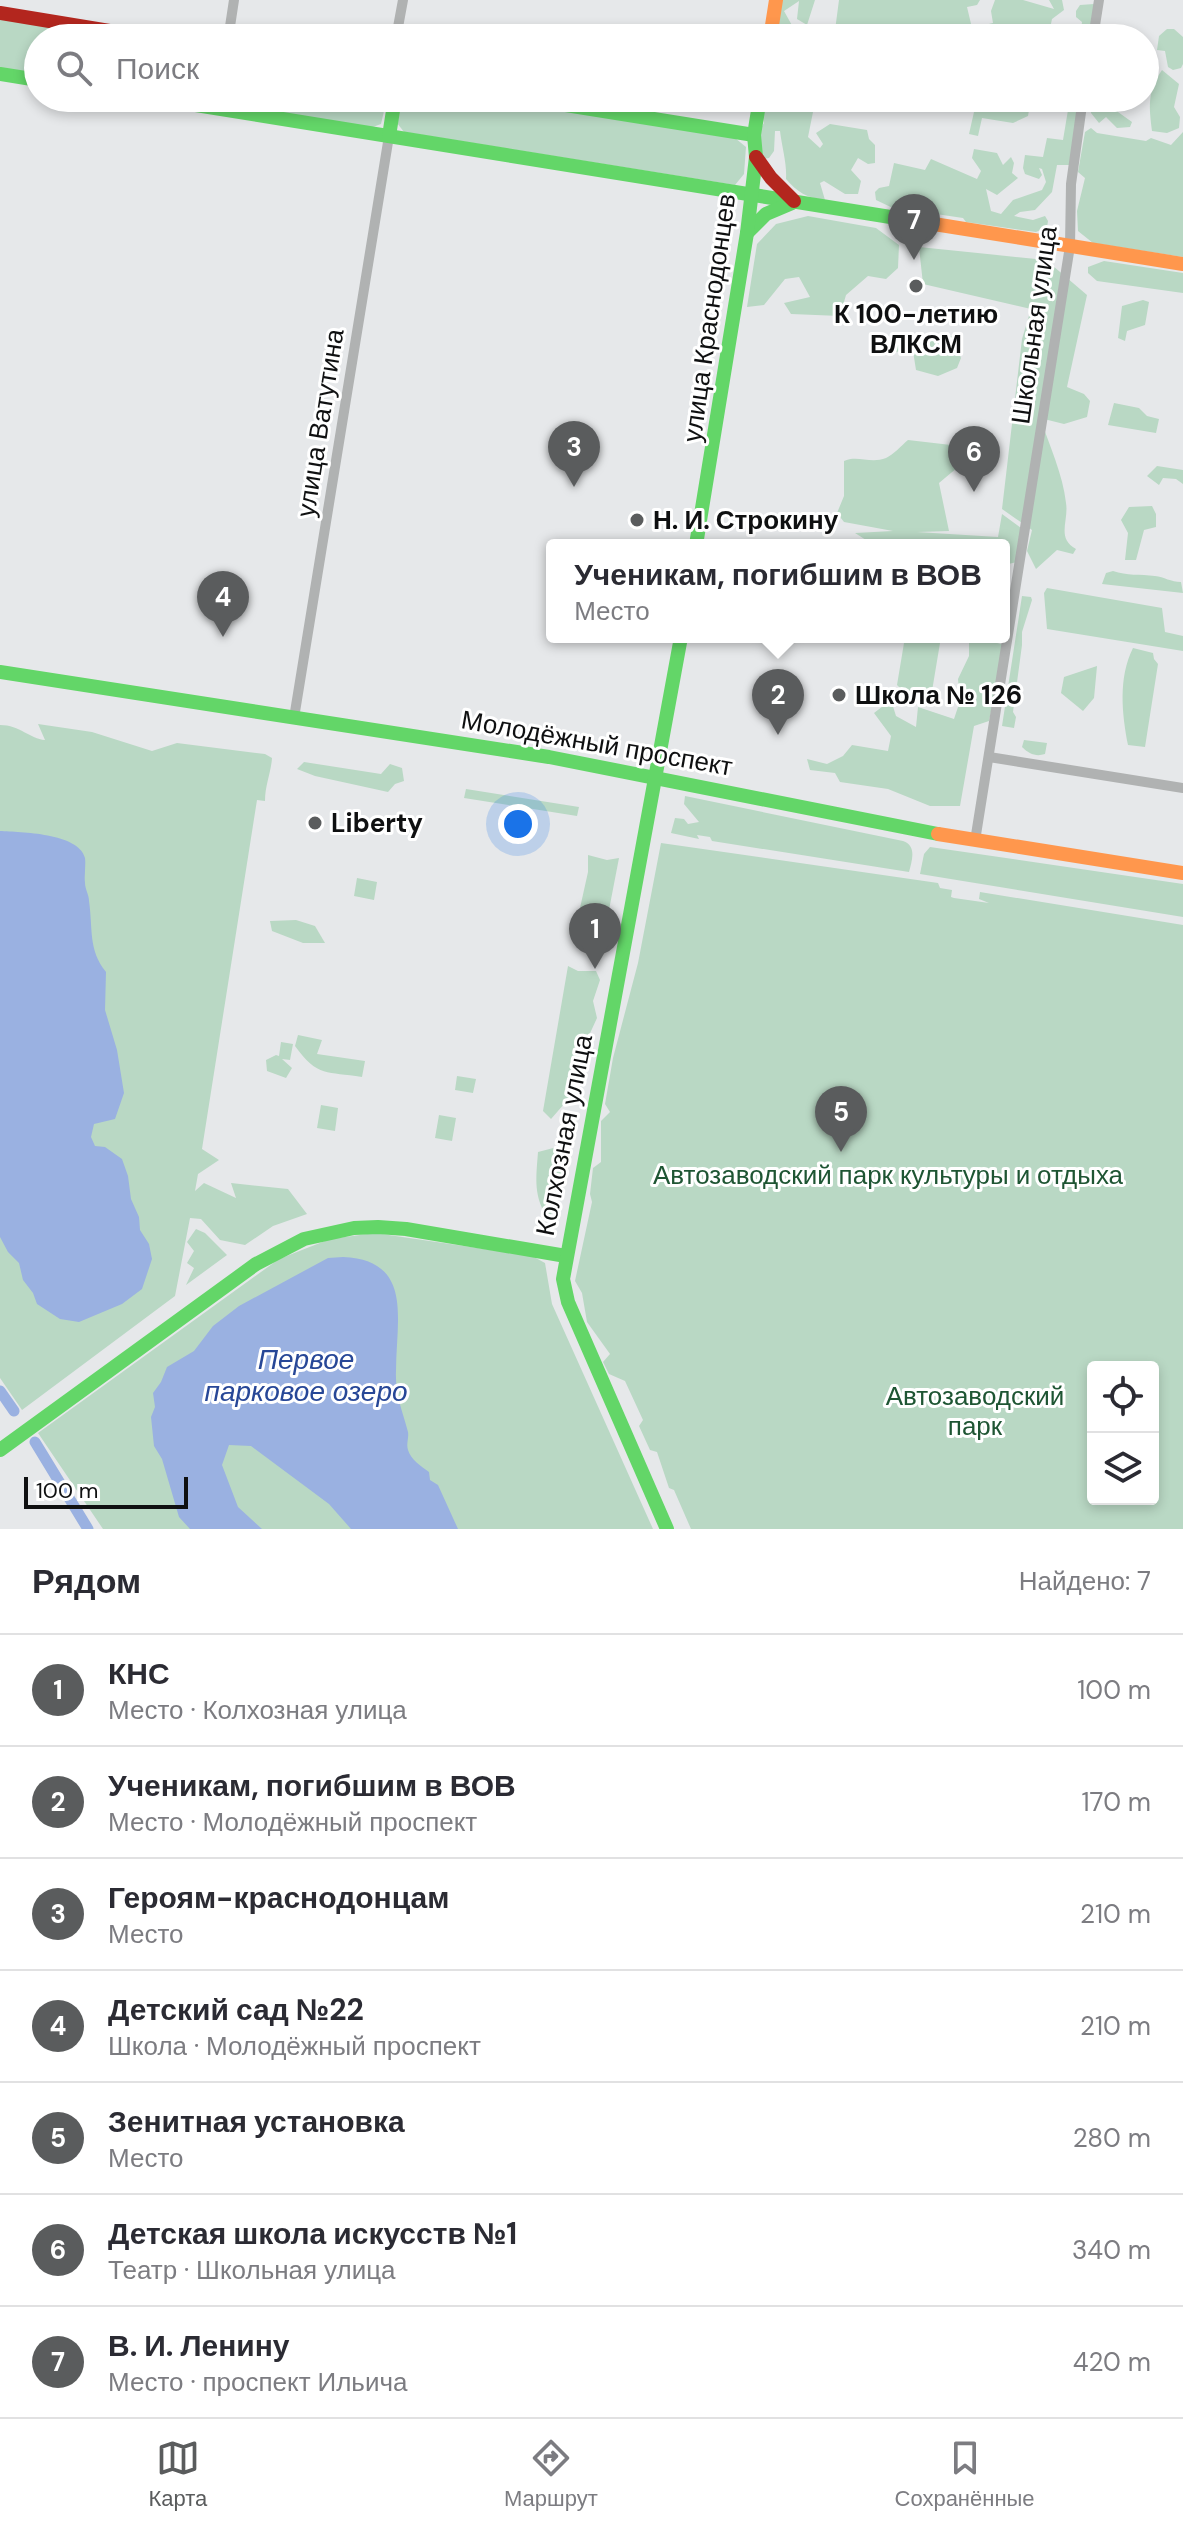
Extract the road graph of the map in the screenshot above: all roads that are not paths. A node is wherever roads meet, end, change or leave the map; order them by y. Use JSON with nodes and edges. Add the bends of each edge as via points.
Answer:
{"nodes":[{"id":1,"x":234,"y":0,"type":"edge"},
{"id":2,"x":403,"y":0,"type":"edge"},
{"id":3,"x":776,"y":0,"type":"edge"},
{"id":4,"x":1099,"y":0,"type":"edge"},
{"id":5,"x":0,"y":13,"type":"edge"},
{"id":6,"x":67,"y":24,"type":"edge"},
{"id":7,"x":230,"y":24,"type":"edge"},
{"id":8,"x":399,"y":24,"type":"edge"},
{"id":9,"x":772,"y":24,"type":"edge"},
{"id":10,"x":1095,"y":24,"type":"edge"},
{"id":11,"x":0,"y":74,"type":"edge"},
{"id":12,"x":24,"y":78,"type":"edge"},
{"id":13,"x":239,"y":112,"type":"edge"},
{"id":14,"x":393,"y":112,"type":"edge"},
{"id":15,"x":610,"y":112,"type":"edge"},
{"id":16,"x":758,"y":112,"type":"edge"},
{"id":17,"x":1081,"y":112,"type":"edge"},
{"id":18,"x":754,"y":135,"type":"junction"},
{"id":19,"x":389,"y":136,"type":"junction"},
{"id":20,"x":756,"y":157,"type":"junction"},
{"id":21,"x":751,"y":195,"type":"junction"},
{"id":22,"x":795,"y":202,"type":"junction"},
{"id":23,"x":747,"y":233,"type":"junction"},
{"id":24,"x":1070,"y":246,"type":"junction"},
{"id":25,"x":1183,"y":264,"type":"edge"},
{"id":26,"x":697,"y":539,"type":"edge"},
{"id":27,"x":1010,"y":625,"type":"edge"},
{"id":28,"x":680,"y":643,"type":"edge"},
{"id":29,"x":1007,"y":643,"type":"edge"},
{"id":30,"x":0,"y":672,"type":"edge"},
{"id":31,"x":294,"y":718,"type":"junction"},
{"id":32,"x":989,"y":757,"type":"junction"},
{"id":33,"x":657,"y":777,"type":"junction"},
{"id":34,"x":1183,"y":788,"type":"edge"},
{"id":35,"x":975,"y":841,"type":"junction"},
{"id":36,"x":1183,"y":873,"type":"edge"},
{"id":37,"x":566,"y":1256,"type":"junction"},
{"id":38,"x":6,"y":1445,"type":"edge"},
{"id":39,"x":667,"y":1529,"type":"edge"}],
"edges":[{"from":1,"to":7,"type":"street"},
{"from":2,"to":8,"type":"street"},
{"from":3,"to":9,"type":"main road"},
{"from":4,"to":10,"type":"street"},
{"from":5,"to":6,"type":"main road"},
{"from":11,"to":12,"type":"main road"},
{"from":13,"to":19,"type":"main road"},
{"from":14,"to":19,"type":"main road"},
{"from":15,"to":18,"type":"main road"},
{"from":16,"to":18,"type":"main road","name":"улица Краснодонцев"},
{"from":17,"to":24,"type":"street","name":"Школьная улица","via":[[1071,184]]},
{"from":18,"to":20,"type":"main road","name":"улица Краснодонцев"},
{"from":19,"to":21,"type":"main road"},
{"from":19,"to":31,"type":"street","name":"улица Ватутина"},
{"from":20,"to":21,"type":"main road","name":"улица Краснодонцев"},
{"from":20,"to":22,"type":"main road"},
{"from":21,"to":22,"type":"main road"},
{"from":21,"to":23,"type":"main road","name":"улица Краснодонцев"},
{"from":22,"to":23,"type":"main road","via":[[766,214]]},
{"from":22,"to":24,"type":"main road"},
{"from":23,"to":26,"type":"main road","name":"улица Краснодонцев"},
{"from":24,"to":25,"type":"main road"},
{"from":24,"to":27,"type":"street","name":"Школьная улица"},
{"from":28,"to":33,"type":"main road"},
{"from":29,"to":32,"type":"street","name":"Школьная улица"},
{"from":30,"to":31,"type":"main road","name":"Молодёжный проспект"},
{"from":31,"to":33,"type":"main road","name":"Молодёжный проспект"},
{"from":32,"to":34,"type":"street"},
{"from":32,"to":35,"type":"street","name":"Школьная улица"},
{"from":33,"to":35,"type":"main road","name":"Молодёжный проспект"},
{"from":33,"to":37,"type":"main road","name":"Колхозная улица"},
{"from":35,"to":36,"type":"main road","name":"Молодёжный проспект"},
{"from":37,"to":38,"type":"main road","name":"Колхозная улица","via":[[378,1227],[304,1239],[256,1264]]},
{"from":37,"to":39,"type":"main road","via":[[568,1302]]}]}
